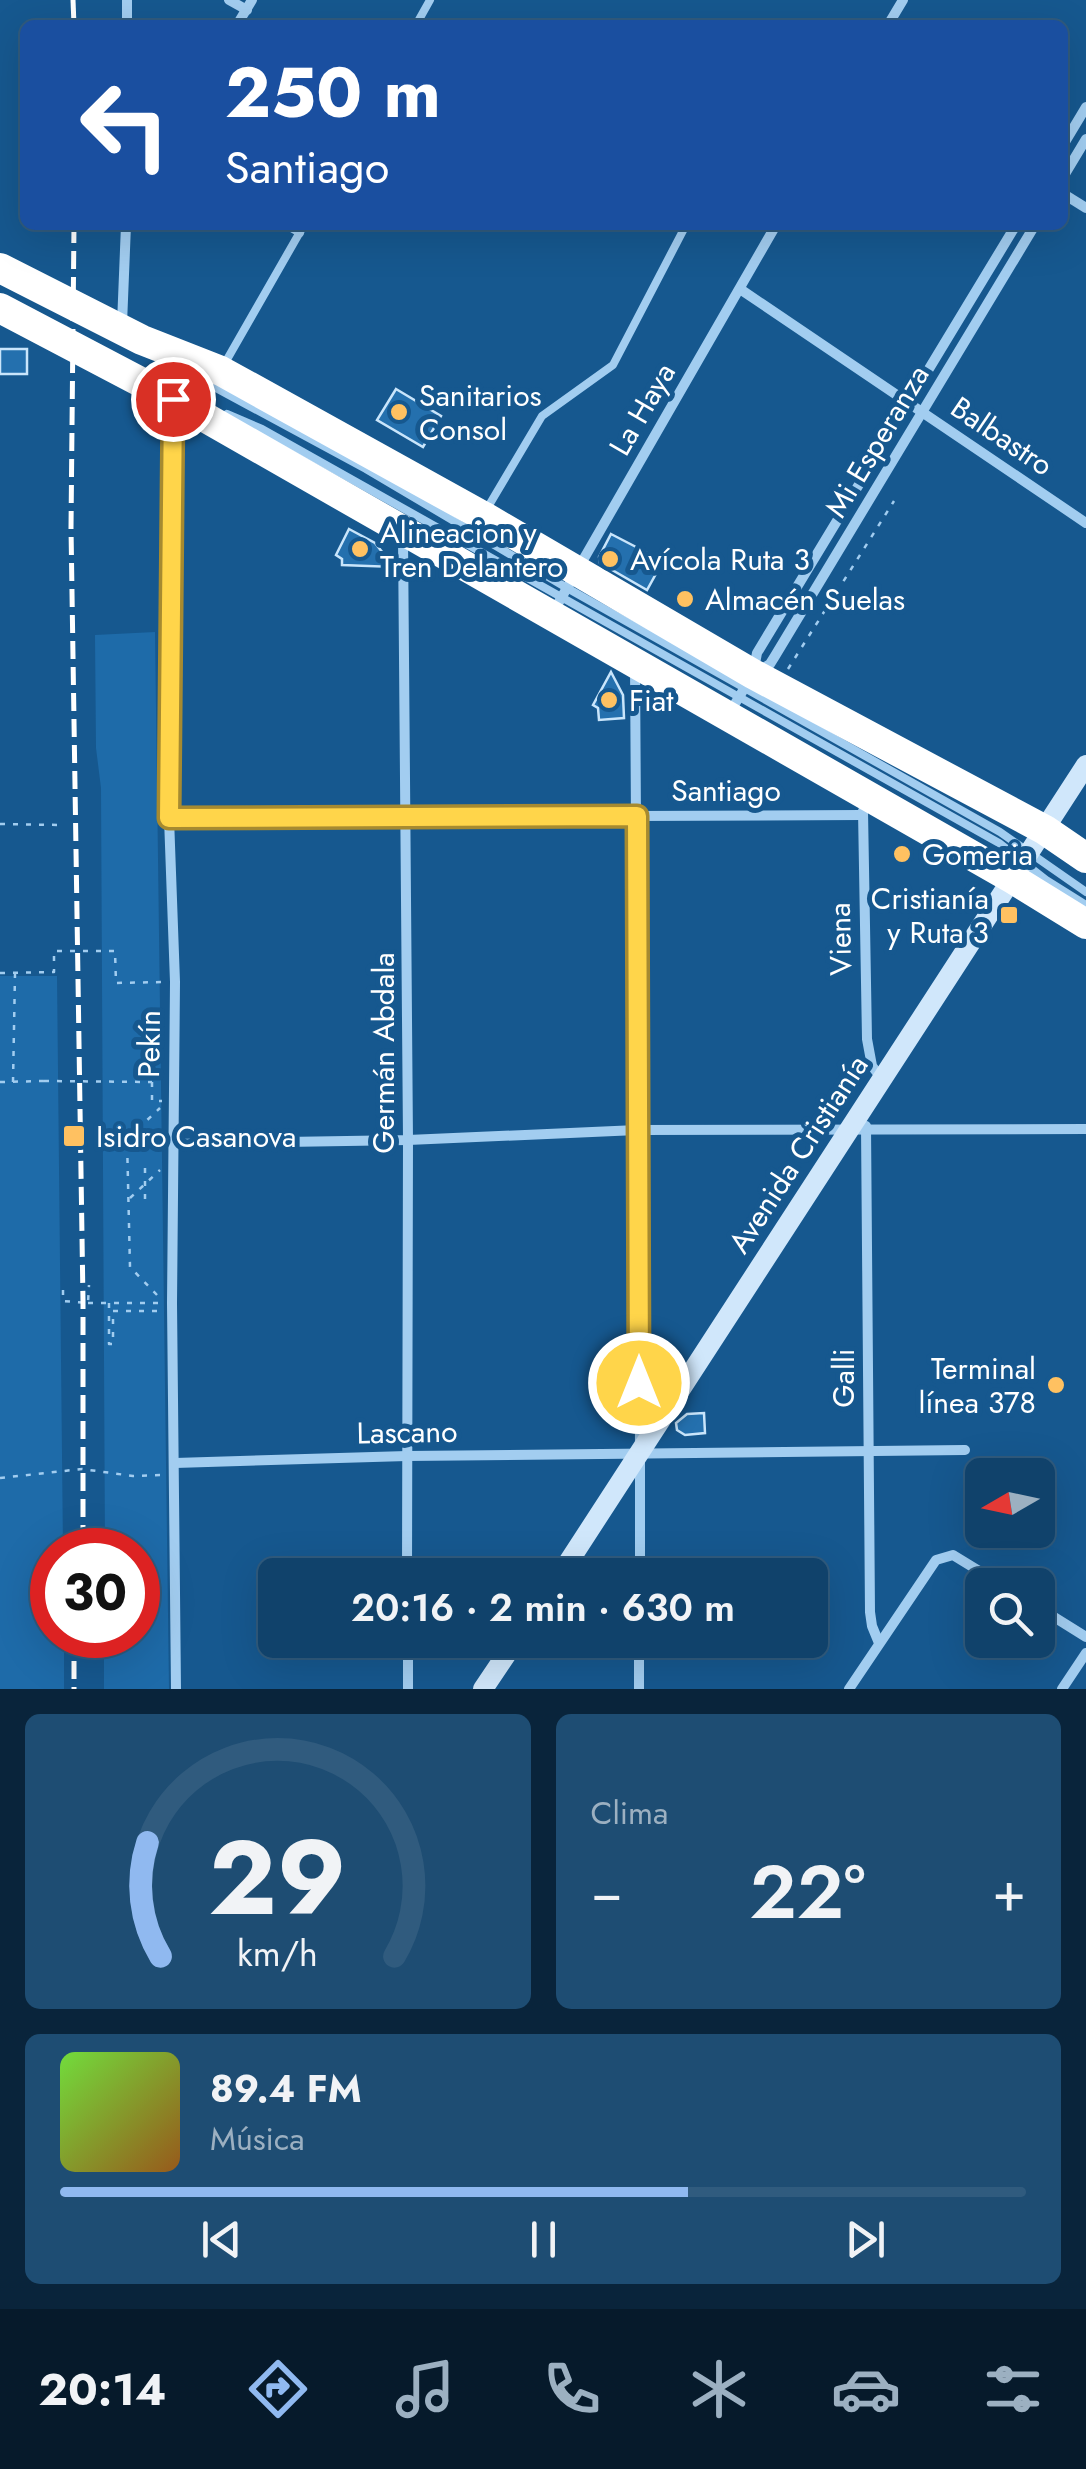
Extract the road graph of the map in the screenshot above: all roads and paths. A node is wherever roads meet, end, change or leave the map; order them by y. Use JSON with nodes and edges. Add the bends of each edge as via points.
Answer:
{"nodes":[{"id":1,"x":229,"y":0,"type":"edge"},
{"id":2,"x":249,"y":5,"type":"edge"},
{"id":3,"x":1086,"y":107,"type":"edge"},
{"id":4,"x":1068,"y":138,"type":"edge"},
{"id":5,"x":1086,"y":139,"type":"edge"},
{"id":6,"x":1068,"y":169,"type":"edge"},
{"id":7,"x":126,"y":230,"type":"edge"},
{"id":8,"x":301,"y":230,"type":"edge"},
{"id":9,"x":683,"y":230,"type":"edge"},
{"id":10,"x":773,"y":230,"type":"edge"},
{"id":11,"x":1013,"y":230,"type":"edge"},
{"id":12,"x":1032,"y":230,"type":"edge"},
{"id":13,"x":0,"y":268,"type":"edge"},
{"id":14,"x":740,"y":289,"type":"junction"},
{"id":15,"x":0,"y":308,"type":"edge"},
{"id":16,"x":132,"y":334,"type":"junction"},
{"id":17,"x":221,"y":371,"type":"junction"},
{"id":18,"x":173,"y":399,"type":"junction"},
{"id":19,"x":909,"y":404,"type":"junction"},
{"id":20,"x":924,"y":413,"type":"junction"},
{"id":21,"x":894,"y":502,"type":"dead end"},
{"id":22,"x":483,"y":516,"type":"junction"},
{"id":23,"x":1086,"y":523,"type":"edge"},
{"id":24,"x":404,"y":531,"type":"junction"},
{"id":25,"x":564,"y":594,"type":"junction"},
{"id":26,"x":635,"y":666,"type":"junction"},
{"id":27,"x":748,"y":692,"type":"junction"},
{"id":28,"x":1086,"y":765,"type":"edge"},
{"id":29,"x":865,"y":806,"type":"junction"},
{"id":30,"x":637,"y":816,"type":"junction"},
{"id":31,"x":406,"y":817,"type":"junction"},
{"id":32,"x":169,"y":818,"type":"junction"},
{"id":33,"x":0,"y":824,"type":"edge"},
{"id":34,"x":62,"y":825,"type":"dead end"},
{"id":35,"x":1028,"y":856,"type":"junction"},
{"id":36,"x":1086,"y":858,"type":"edge"},
{"id":37,"x":1086,"y":892,"type":"edge"},
{"id":38,"x":1086,"y":905,"type":"edge"},
{"id":39,"x":1086,"y":924,"type":"edge"},
{"id":40,"x":0,"y":973,"type":"edge"},
{"id":41,"x":15,"y":973,"type":"junction"},
{"id":42,"x":174,"y":982,"type":"junction"},
{"id":43,"x":882,"y":1078,"type":"junction"},
{"id":44,"x":0,"y":1082,"type":"edge"},
{"id":45,"x":12,"y":1082,"type":"junction"},
{"id":46,"x":152,"y":1101,"type":"dead end"},
{"id":47,"x":167,"y":1102,"type":"dead end"},
{"id":48,"x":859,"y":1123,"type":"junction"},
{"id":49,"x":1086,"y":1129,"type":"edge"},
{"id":50,"x":637,"y":1130,"type":"junction"},
{"id":51,"x":408,"y":1140,"type":"junction"},
{"id":52,"x":173,"y":1144,"type":"junction"},
{"id":53,"x":173,"y":1158,"type":"junction"},
{"id":54,"x":145,"y":1168,"type":"dead end"},
{"id":55,"x":145,"y":1184,"type":"junction"},
{"id":56,"x":128,"y":1200,"type":"junction"},
{"id":57,"x":145,"y":1206,"type":"dead end"},
{"id":58,"x":88,"y":1285,"type":"dead end"},
{"id":59,"x":63,"y":1290,"type":"dead end"},
{"id":60,"x":88,"y":1303,"type":"junction"},
{"id":61,"x":109,"y":1303,"type":"junction"},
{"id":62,"x":172,"y":1312,"type":"junction"},
{"id":63,"x":965,"y":1450,"type":"dead end"},
{"id":64,"x":868,"y":1453,"type":"junction"},
{"id":65,"x":407,"y":1456,"type":"junction"},
{"id":66,"x":640,"y":1456,"type":"junction"},
{"id":67,"x":175,"y":1468,"type":"junction"},
{"id":68,"x":0,"y":1478,"type":"edge"},
{"id":69,"x":408,"y":1558,"type":"edge"},
{"id":70,"x":571,"y":1558,"type":"edge"},
{"id":71,"x":640,"y":1558,"type":"edge"},
{"id":72,"x":974,"y":1568,"type":"edge"},
{"id":73,"x":1055,"y":1618,"type":"edge"},
{"id":74,"x":1086,"y":1637,"type":"edge"},
{"id":75,"x":879,"y":1643,"type":"junction"},
{"id":76,"x":1086,"y":1653,"type":"edge"},
{"id":77,"x":408,"y":1658,"type":"edge"},
{"id":78,"x":504,"y":1658,"type":"edge"},
{"id":79,"x":640,"y":1658,"type":"edge"},
{"id":80,"x":176,"y":1689,"type":"edge"},
{"id":81,"x":408,"y":1689,"type":"edge"},
{"id":82,"x":483,"y":1689,"type":"edge"},
{"id":83,"x":640,"y":1689,"type":"edge"},
{"id":84,"x":850,"y":1689,"type":"edge"},
{"id":85,"x":1062,"y":1689,"type":"edge"}],
"edges":[{"from":1,"to":2,"type":"street"},
{"from":3,"to":4,"type":"street"},
{"from":5,"to":6,"type":"street"},
{"from":7,"to":16,"type":"street"},
{"from":8,"to":17,"type":"lane"},
{"from":9,"to":22,"type":"lane","via":[[613,364],[542,416]]},
{"from":10,"to":14,"type":"street","name":"La Haya"},
{"from":11,"to":19,"type":"street","name":"Mi Esperanza"},
{"from":12,"to":20,"type":"street","name":"Mi Esperanza"},
{"from":13,"to":16,"type":"highway"},
{"from":14,"to":19,"type":"street","name":"Balbastro"},
{"from":14,"to":25,"type":"street","name":"La Haya"},
{"from":15,"to":18,"type":"highway"},
{"from":16,"to":17,"type":"highway"},
{"from":16,"to":25,"type":"lane","via":[[177,367],[366,469]]},
{"from":17,"to":22,"type":"highway"},
{"from":18,"to":24,"type":"highway"},
{"from":18,"to":25,"type":"lane","via":[[262,429]]},
{"from":18,"to":32,"type":"street","name":"Pekín"},
{"from":19,"to":20,"type":"street","name":"Balbastro"},
{"from":19,"to":27,"type":"street","name":"Mi Esperanza","via":[[757,653]]},
{"from":20,"to":23,"type":"street","name":"Balbastro"},
{"from":20,"to":27,"type":"street","name":"Mi Esperanza"},
{"from":21,"to":27,"type":"path"},
{"from":22,"to":25,"type":"highway"},
{"from":24,"to":25,"type":"highway"},
{"from":24,"to":31,"type":"street","name":"Germán Abdala"},
{"from":25,"to":26,"type":"highway"},
{"from":25,"to":27,"type":"highway"},
{"from":26,"to":27,"type":"highway"},
{"from":26,"to":30,"type":"street"},
{"from":27,"to":29,"type":"highway"},
{"from":27,"to":35,"type":"highway"},
{"from":28,"to":35,"type":"main road","name":"Avenida Cristianía"},
{"from":29,"to":30,"type":"street","name":"Santiago"},
{"from":29,"to":35,"type":"highway"},
{"from":29,"to":43,"type":"street","name":"Viena","via":[[867,1039],[872,1066]]},
{"from":30,"to":31,"type":"street","name":"Santiago"},
{"from":30,"to":50,"type":"street"},
{"from":31,"to":32,"type":"street","name":"Santiago"},
{"from":31,"to":51,"type":"street","name":"Germán Abdala"},
{"from":32,"to":42,"type":"street","name":"Pekín"},
{"from":33,"to":34,"type":"path"},
{"from":35,"to":36,"type":"highway"},
{"from":35,"to":37,"type":"lane"},
{"from":35,"to":38,"type":"lane"},
{"from":35,"to":39,"type":"highway"},
{"from":35,"to":43,"type":"main road","name":"Avenida Cristianía"},
{"from":40,"to":41,"type":"path"},
{"from":41,"to":42,"type":"path","via":[[54,972],[54,951],[116,951],[116,983]]},
{"from":41,"to":45,"type":"path"},
{"from":42,"to":52,"type":"street","name":"Pekín"},
{"from":43,"to":48,"type":"main road","name":"Avenida Cristianía"},
{"from":44,"to":45,"type":"path"},
{"from":45,"to":46,"type":"path","bridge":true,"via":[[152,1082]]},
{"from":47,"to":56,"type":"path","via":[[127,1138]]},
{"from":48,"to":49,"type":"street"},
{"from":48,"to":50,"type":"street"},
{"from":48,"to":64,"type":"street","name":"Galli"},
{"from":48,"to":66,"type":"main road","name":"Avenida Cristianía"},
{"from":50,"to":51,"type":"street"},
{"from":50,"to":66,"type":"street"},
{"from":51,"to":52,"type":"street"},
{"from":51,"to":65,"type":"street","name":"Germán Abdala"},
{"from":52,"to":53,"type":"street","name":"Pekín"},
{"from":53,"to":55,"type":"path"},
{"from":53,"to":62,"type":"street","name":"Pekín"},
{"from":54,"to":55,"type":"path"},
{"from":55,"to":56,"type":"path"},
{"from":55,"to":57,"type":"path"},
{"from":56,"to":61,"type":"path","via":[[130,1267],[166,1303]]},
{"from":58,"to":60,"type":"path"},
{"from":59,"to":60,"type":"path","via":[[63,1301]]},
{"from":60,"to":61,"type":"path"},
{"from":61,"to":62,"type":"path","via":[[109,1344],[113,1311]]},
{"from":62,"to":67,"type":"street","name":"Pekín"},
{"from":63,"to":64,"type":"street","name":"Lascano"},
{"from":64,"to":66,"type":"street","name":"Lascano"},
{"from":64,"to":75,"type":"street","name":"Galli","via":[[870,1612]]},
{"from":65,"to":66,"type":"street","name":"Lascano"},
{"from":65,"to":67,"type":"street","name":"Lascano"},
{"from":65,"to":69,"type":"street","name":"Germán Abdala"},
{"from":66,"to":70,"type":"main road","name":"Avenida Cristianía"},
{"from":66,"to":71,"type":"street"},
{"from":67,"to":68,"type":"path","via":[[149,1477],[82,1469]]},
{"from":67,"to":80,"type":"street","name":"Pekín"},
{"from":72,"to":75,"type":"street","via":[[953,1555],[936,1560]]},
{"from":73,"to":74,"type":"street"},
{"from":75,"to":84,"type":"street"},
{"from":76,"to":85,"type":"street"},
{"from":77,"to":81,"type":"street"},
{"from":78,"to":82,"type":"main road"},
{"from":79,"to":83,"type":"street"}]}
